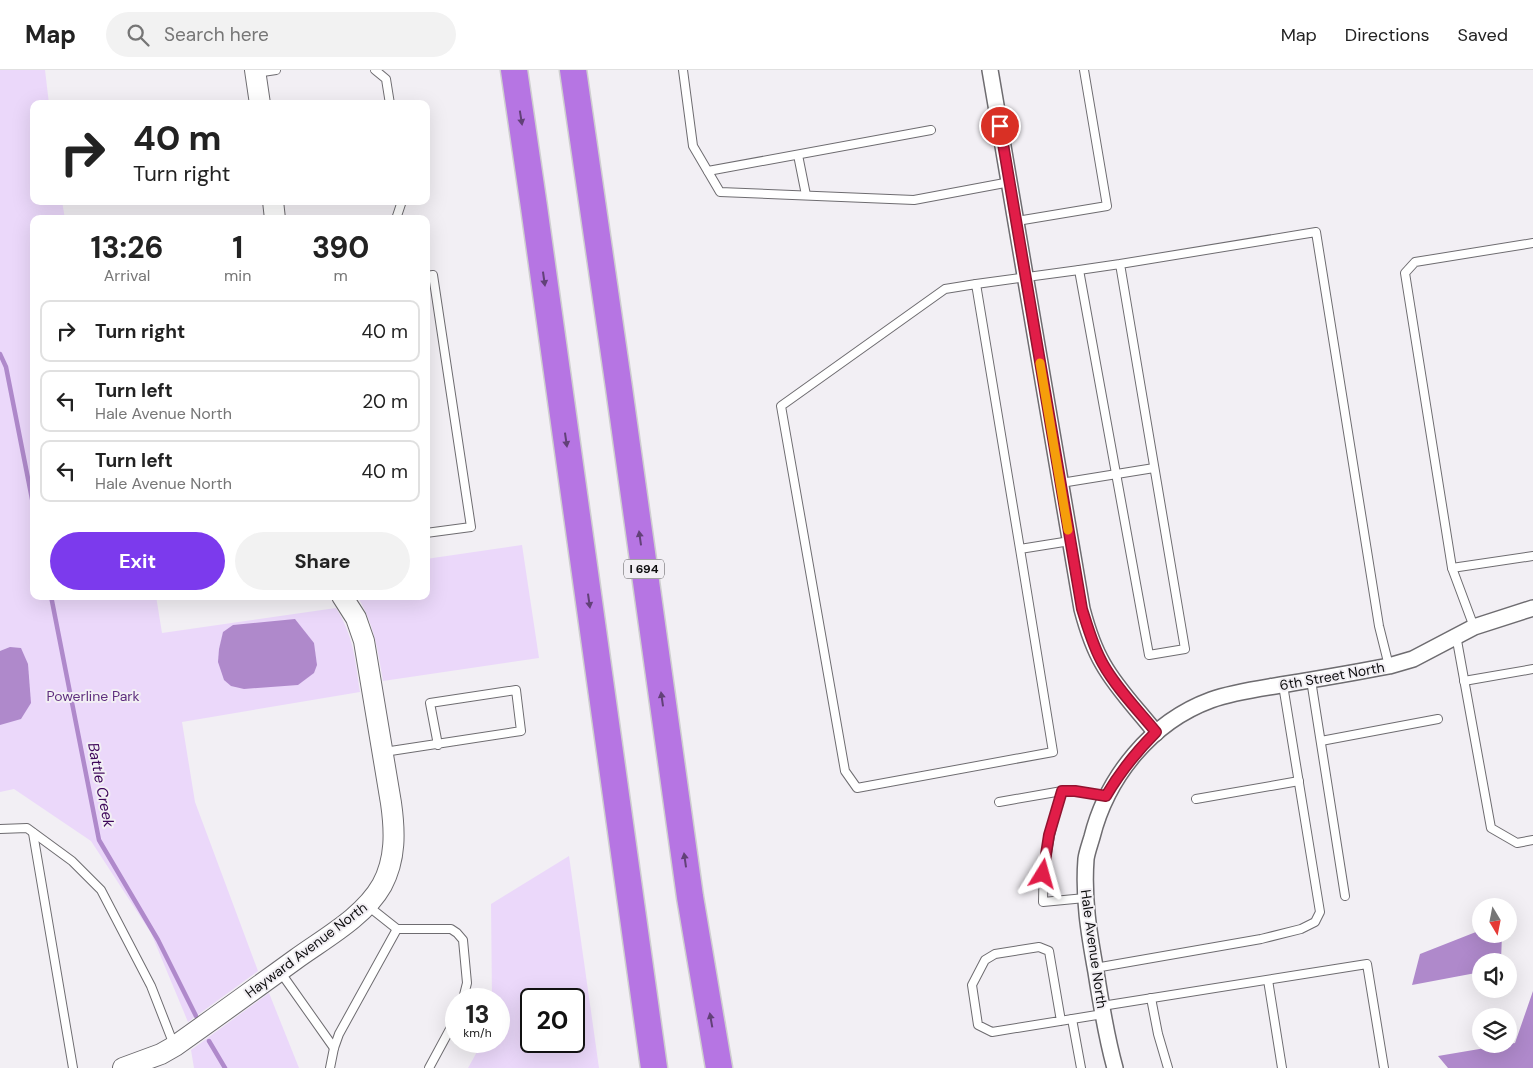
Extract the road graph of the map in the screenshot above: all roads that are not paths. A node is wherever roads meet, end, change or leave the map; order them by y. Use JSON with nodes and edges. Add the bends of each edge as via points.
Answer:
{"nodes":[{"id":1,"x":276,"y":70,"type":"edge"},
{"id":2,"x":376,"y":70,"type":"edge"},
{"id":3,"x":514,"y":70,"type":"edge"},
{"id":4,"x":573,"y":70,"type":"edge"},
{"id":5,"x":683,"y":70,"type":"edge"},
{"id":6,"x":990,"y":70,"type":"edge"},
{"id":7,"x":1084,"y":70,"type":"edge"},
{"id":8,"x":255,"y":72,"type":"edge"},
{"id":9,"x":259,"y":100,"type":"edge"},
{"id":10,"x":389,"y":100,"type":"edge"},
{"id":11,"x":932,"y":130,"type":"dead end"},
{"id":12,"x":798,"y":155,"type":"junction"},
{"id":13,"x":708,"y":171,"type":"junction"},
{"id":14,"x":1010,"y":182,"type":"junction"},
{"id":15,"x":806,"y":195,"type":"junction"},
{"id":16,"x":1017,"y":221,"type":"junction"},
{"id":17,"x":1533,"y":243,"type":"edge"},
{"id":18,"x":1120,"y":264,"type":"junction"},
{"id":19,"x":1079,"y":270,"type":"junction"},
{"id":20,"x":430,"y":275,"type":"edge"},
{"id":21,"x":1026,"y":278,"type":"junction"},
{"id":22,"x":976,"y":284,"type":"junction"},
{"id":23,"x":1154,"y":468,"type":"junction"},
{"id":24,"x":1116,"y":474,"type":"junction"},
{"id":25,"x":1061,"y":483,"type":"junction"},
{"id":26,"x":430,"y":532,"type":"edge"},
{"id":27,"x":1070,"y":542,"type":"junction"},
{"id":28,"x":1020,"y":549,"type":"junction"},
{"id":29,"x":1533,"y":556,"type":"edge"},
{"id":30,"x":1452,"y":568,"type":"junction"},
{"id":31,"x":345,"y":600,"type":"edge"},
{"id":32,"x":1533,"y":608,"type":"edge"},
{"id":33,"x":1533,"y":615,"type":"edge"},
{"id":34,"x":1509,"y":616,"type":"junction"},
{"id":35,"x":1474,"y":627,"type":"junction"},
{"id":36,"x":1456,"y":635,"type":"junction"},
{"id":37,"x":1389,"y":666,"type":"junction"},
{"id":38,"x":1533,"y":669,"type":"edge"},
{"id":39,"x":1311,"y":680,"type":"junction"},
{"id":40,"x":1464,"y":681,"type":"junction"},
{"id":41,"x":1283,"y":685,"type":"junction"},
{"id":42,"x":1438,"y":719,"type":"dead end"},
{"id":43,"x":1156,"y":732,"type":"junction"},
{"id":44,"x":1321,"y":741,"type":"junction"},
{"id":45,"x":438,"y":745,"type":"junction"},
{"id":46,"x":382,"y":753,"type":"junction"},
{"id":47,"x":1299,"y":782,"type":"junction"},
{"id":48,"x":1062,"y":791,"type":"junction"},
{"id":49,"x":1106,"y":796,"type":"junction"},
{"id":50,"x":1196,"y":800,"type":"dead end"},
{"id":51,"x":1000,"y":802,"type":"dead end"},
{"id":52,"x":0,"y":829,"type":"edge"},
{"id":53,"x":33,"y":833,"type":"junction"},
{"id":54,"x":1533,"y":840,"type":"edge"},
{"id":55,"x":1345,"y":896,"type":"dead end"},
{"id":56,"x":1085,"y":898,"type":"junction"},
{"id":57,"x":367,"y":905,"type":"junction"},
{"id":58,"x":397,"y":930,"type":"junction"},
{"id":59,"x":1095,"y":968,"type":"junction"},
{"id":60,"x":279,"y":971,"type":"junction"},
{"id":61,"x":1268,"y":980,"type":"junction"},
{"id":62,"x":466,"y":988,"type":"edge"},
{"id":63,"x":1151,"y":998,"type":"junction"},
{"id":64,"x":1102,"y":1010,"type":"junction"},
{"id":65,"x":1072,"y":1019,"type":"junction"},
{"id":66,"x":1061,"y":1021,"type":"junction"},
{"id":67,"x":445,"y":1038,"type":"edge"},
{"id":68,"x":334,"y":1048,"type":"junction"},
{"id":69,"x":166,"y":1054,"type":"junction"},
{"id":70,"x":73,"y":1068,"type":"edge"},
{"id":71,"x":123,"y":1068,"type":"edge"},
{"id":72,"x":330,"y":1068,"type":"edge"},
{"id":73,"x":429,"y":1068,"type":"edge"},
{"id":74,"x":654,"y":1068,"type":"edge"},
{"id":75,"x":719,"y":1068,"type":"edge"},
{"id":76,"x":1081,"y":1068,"type":"edge"},
{"id":77,"x":1115,"y":1068,"type":"edge"},
{"id":78,"x":1168,"y":1068,"type":"edge"},
{"id":79,"x":1282,"y":1068,"type":"edge"},
{"id":80,"x":1384,"y":1068,"type":"edge"}],
"edges":[{"from":1,"to":8,"type":"lane"},
{"from":2,"to":10,"type":"lane","via":[[386,79]]},
{"from":3,"to":74,"type":"highway","one_way":true},
{"from":75,"to":4,"type":"highway","number":"I 694","one_way":true,"via":[[690,897]]},
{"from":5,"to":13,"type":"lane","via":[[693,146]]},
{"from":6,"to":14,"type":"street"},
{"from":7,"to":16,"type":"lane","via":[[1107,206]]},
{"from":8,"to":9,"type":"street"},
{"from":11,"to":12,"type":"lane"},
{"from":12,"to":13,"type":"lane"},
{"from":12,"to":15,"type":"lane"},
{"from":13,"to":15,"type":"lane","via":[[720,192]]},
{"from":14,"to":15,"type":"lane","via":[[914,200]]},
{"from":14,"to":16,"type":"street"},
{"from":16,"to":21,"type":"street"},
{"from":17,"to":30,"type":"lane","via":[[1415,262],[1405,273]]},
{"from":18,"to":19,"type":"lane"},
{"from":18,"to":23,"type":"lane"},
{"from":18,"to":37,"type":"lane","via":[[1316,232]]},
{"from":19,"to":21,"type":"lane"},
{"from":19,"to":24,"type":"lane"},
{"from":20,"to":26,"type":"lane","via":[[433,275],[471,527]]},
{"from":21,"to":22,"type":"lane"},
{"from":21,"to":25,"type":"street"},
{"from":22,"to":28,"type":"lane"},
{"from":22,"to":28,"type":"lane","via":[[945,290],[781,406],[844,771],[857,788],[1053,752]]},
{"from":23,"to":24,"type":"lane"},
{"from":23,"to":24,"type":"lane","via":[[1185,649],[1149,655]]},
{"from":24,"to":25,"type":"lane"},
{"from":25,"to":27,"type":"street"},
{"from":27,"to":28,"type":"lane"},
{"from":27,"to":43,"type":"street","via":[[1090,636],[1117,685]]},
{"from":29,"to":30,"type":"lane"},
{"from":30,"to":35,"type":"lane"},
{"from":31,"to":46,"type":"street","name":"Hayward Avenue North","via":[[363,635]]},
{"from":32,"to":34,"type":"street","name":"6th Street North"},
{"from":33,"to":34,"type":"street","name":"6th Street North"},
{"from":34,"to":35,"type":"street","name":"6th Street North"},
{"from":35,"to":36,"type":"street","name":"6th Street North"},
{"from":36,"to":37,"type":"street","name":"6th Street North","via":[[1413,659]]},
{"from":36,"to":40,"type":"lane"},
{"from":37,"to":39,"type":"street","name":"6th Street North"},
{"from":38,"to":40,"type":"lane"},
{"from":39,"to":41,"type":"street","name":"6th Street North"},
{"from":39,"to":44,"type":"lane"},
{"from":40,"to":54,"type":"lane","via":[[1491,828],[1517,843]]},
{"from":41,"to":43,"type":"street","name":"6th Street North","via":[[1210,700]]},
{"from":41,"to":47,"type":"lane"},
{"from":42,"to":44,"type":"lane"},
{"from":43,"to":49,"type":"street","name":"Hale Avenue North","via":[[1118,775]]},
{"from":44,"to":55,"type":"lane"},
{"from":45,"to":45,"type":"lane","via":[[521,730],[516,690],[430,703]]},
{"from":45,"to":46,"type":"lane"},
{"from":46,"to":57,"type":"street","name":"Hayward Avenue North","via":[[392,812],[393,849],[383,881]]},
{"from":47,"to":50,"type":"lane"},
{"from":47,"to":59,"type":"lane","via":[[1320,912],[1314,922],[1301,929],[1261,939]]},
{"from":48,"to":49,"type":"lane"},
{"from":48,"to":51,"type":"lane"},
{"from":48,"to":56,"type":"lane","via":[[1045,855],[1043,902]]},
{"from":49,"to":56,"type":"street","name":"Hale Avenue North","via":[[1086,857]]},
{"from":52,"to":53,"type":"lane","via":[[26,828]]},
{"from":53,"to":69,"type":"lane","via":[[72,861],[101,890],[151,986]]},
{"from":53,"to":70,"type":"lane"},
{"from":56,"to":59,"type":"street","name":"Hale Avenue North"},
{"from":57,"to":58,"type":"lane"},
{"from":57,"to":60,"type":"street","name":"Hayward Avenue North"},
{"from":58,"to":62,"type":"lane","via":[[451,929],[457,933],[463,940]]},
{"from":58,"to":68,"type":"lane"},
{"from":59,"to":64,"type":"street","name":"Hale Avenue North"},
{"from":60,"to":68,"type":"lane"},
{"from":60,"to":69,"type":"street","name":"Hayward Avenue North"},
{"from":61,"to":63,"type":"lane"},
{"from":61,"to":79,"type":"lane"},
{"from":61,"to":80,"type":"lane","via":[[1367,964]]},
{"from":63,"to":64,"type":"lane"},
{"from":63,"to":78,"type":"lane"},
{"from":64,"to":65,"type":"lane"},
{"from":64,"to":77,"type":"street","name":"Hale Avenue North"},
{"from":65,"to":66,"type":"lane"},
{"from":65,"to":76,"type":"lane"},
{"from":66,"to":66,"type":"lane","via":[[992,1032],[978,1025],[972,984],[985,960],[995,954],[1039,948],[1049,951]]},
{"from":67,"to":73,"type":"lane"},
{"from":68,"to":72,"type":"lane"},
{"from":69,"to":71,"type":"street","name":"Hayward Avenue North"}]}
